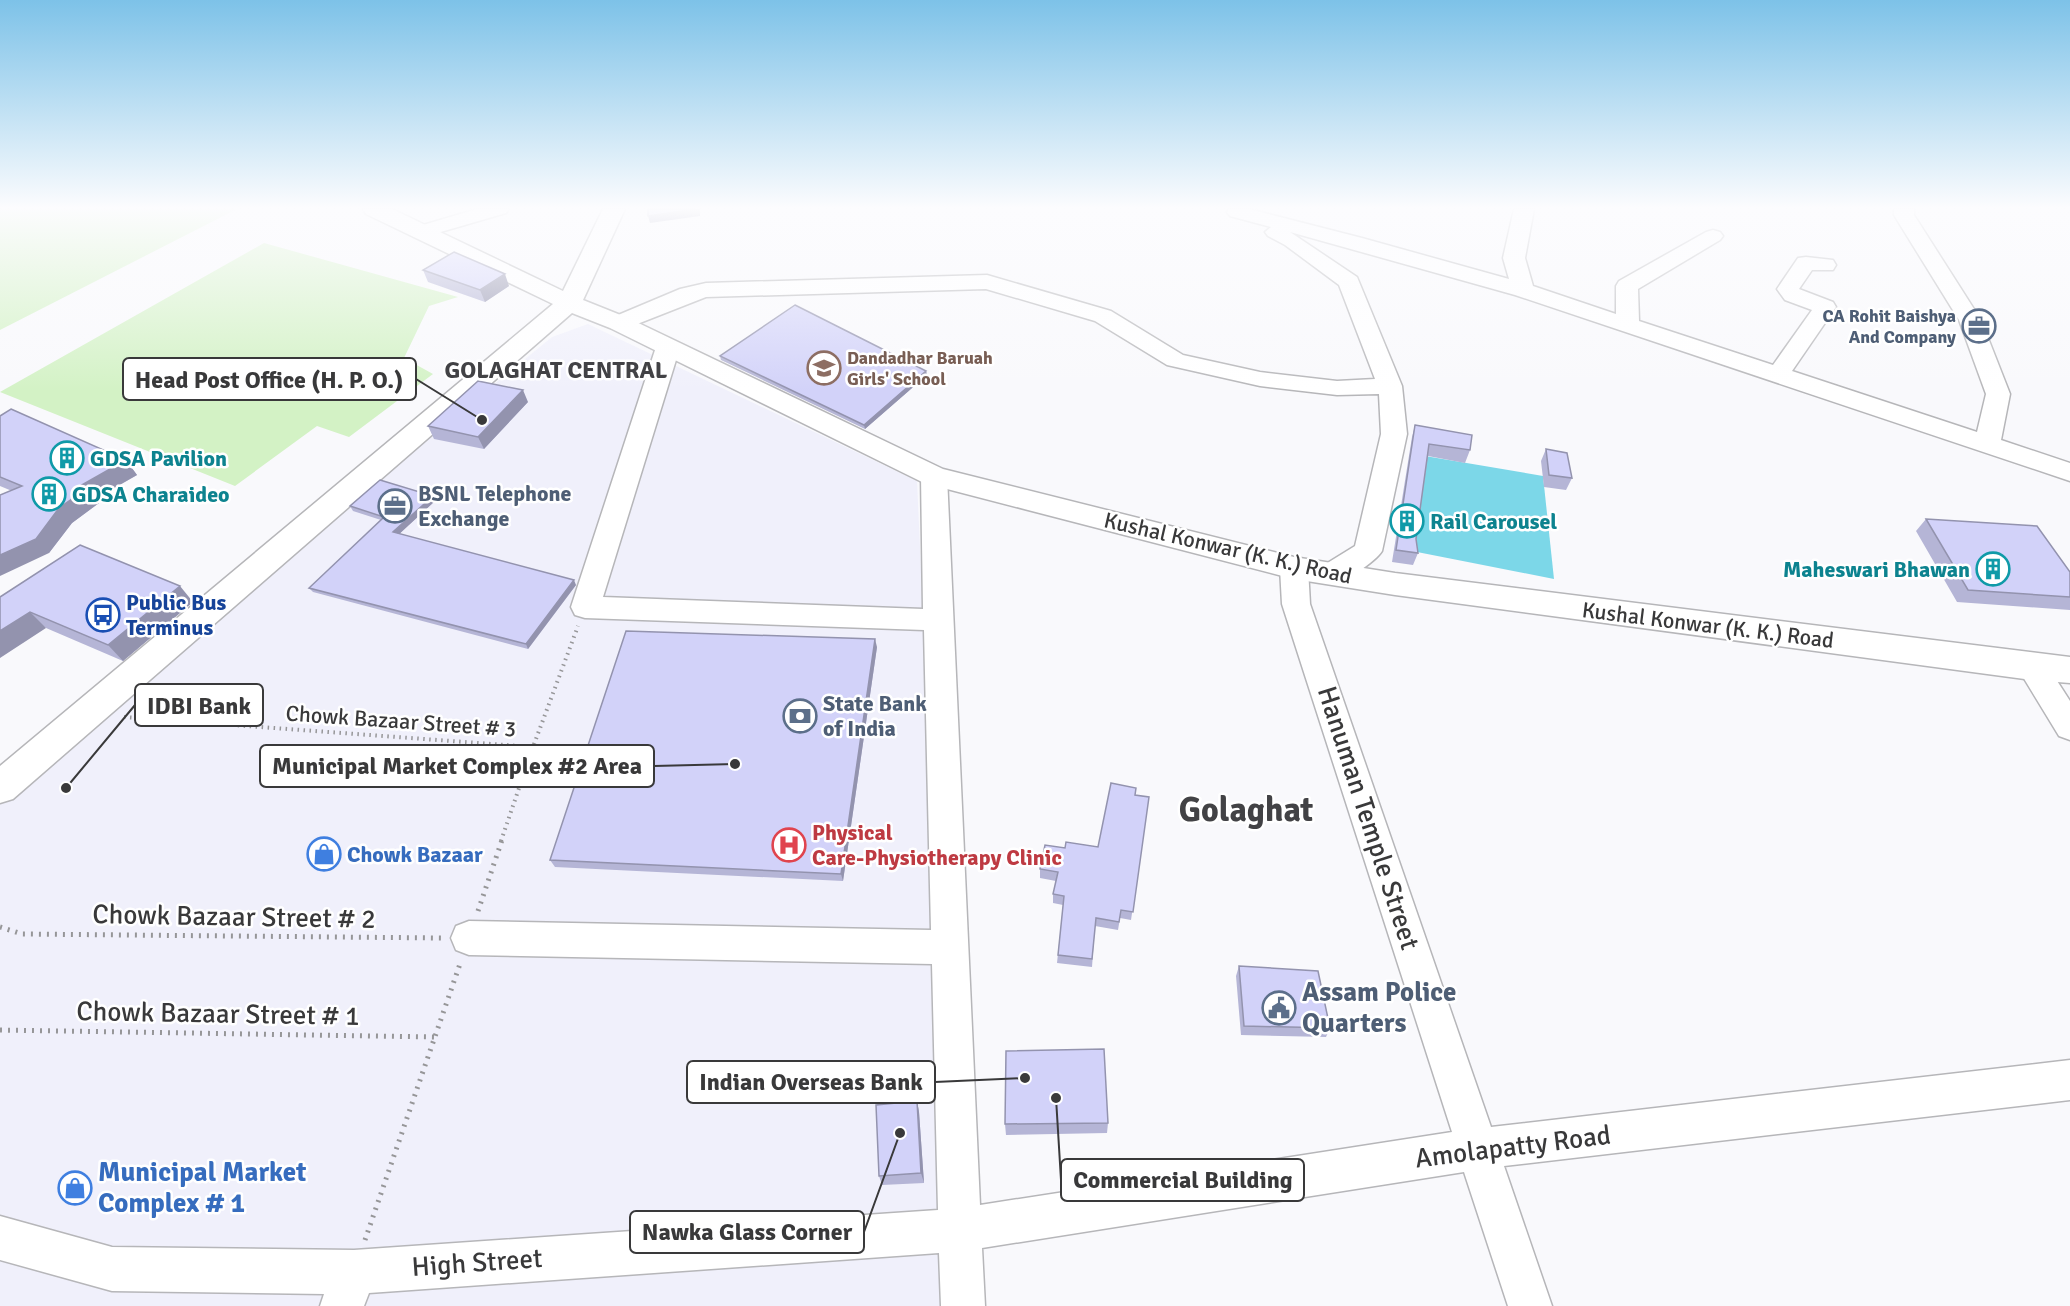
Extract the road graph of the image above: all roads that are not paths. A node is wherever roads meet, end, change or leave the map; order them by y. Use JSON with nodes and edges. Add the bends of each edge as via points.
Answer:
{"nodes":[{"id":1,"x":500,"y":270,"type":"edge"},
{"id":2,"x":585,"y":270,"type":"edge"},
{"id":3,"x":1332,"y":270,"type":"edge"},
{"id":4,"x":1453,"y":270,"type":"edge"},
{"id":5,"x":1517,"y":270,"type":"edge"},
{"id":6,"x":1655,"y":270,"type":"edge"},
{"id":7,"x":1801,"y":270,"type":"edge"},
{"id":8,"x":1939,"y":270,"type":"edge"},
{"id":9,"x":1523,"y":290,"type":"junction"},
{"id":10,"x":569,"y":303,"type":"junction"},
{"id":11,"x":618,"y":323,"type":"junction"},
{"id":12,"x":1628,"y":325,"type":"junction"},
{"id":13,"x":668,"y":347,"type":"junction"},
{"id":14,"x":1778,"y":375,"type":"junction"},
{"id":15,"x":1390,"y":386,"type":"junction"},
{"id":16,"x":1987,"y":444,"type":"junction"},
{"id":17,"x":2070,"y":472,"type":"edge"},
{"id":18,"x":934,"y":476,"type":"junction"},
{"id":19,"x":1368,"y":551,"type":"junction"},
{"id":20,"x":1294,"y":568,"type":"junction"},
{"id":21,"x":1331,"y":574,"type":"junction"},
{"id":22,"x":1395,"y":584,"type":"junction"},
{"id":23,"x":938,"y":620,"type":"junction"},
{"id":24,"x":2032,"y":667,"type":"junction"},
{"id":25,"x":2070,"y":670,"type":"edge"},
{"id":26,"x":2070,"y":728,"type":"edge"},
{"id":27,"x":0,"y":788,"type":"edge"},
{"id":28,"x":469,"y":938,"type":"road end"},
{"id":29,"x":949,"y":946,"type":"junction"},
{"id":30,"x":2070,"y":1080,"type":"edge"},
{"id":31,"x":1477,"y":1149,"type":"junction"},
{"id":32,"x":958,"y":1230,"type":"junction"},
{"id":33,"x":0,"y":1238,"type":"edge"},
{"id":34,"x":348,"y":1289,"type":"edge"},
{"id":35,"x":963,"y":1306,"type":"edge"},
{"id":36,"x":1530,"y":1306,"type":"edge"}],
"edges":[{"from":1,"to":10,"type":"main road","name":"Kushal Konwar (K. K.) Road"},
{"from":2,"to":10,"type":"main road"},
{"from":3,"to":15,"type":"street","via":[[1349,282]]},
{"from":4,"to":9,"type":"street"},
{"from":5,"to":9,"type":"street"},
{"from":6,"to":12,"type":"street","via":[[1627,286]]},
{"from":7,"to":14,"type":"street","via":[[1788,289],[1793,295],[1824,307]]},
{"from":8,"to":16,"type":"street","via":[[1970,320],[1998,394]]},
{"from":9,"to":12,"type":"street"},
{"from":10,"to":11,"type":"main road","name":"Kushal Konwar (K. K.) Road"},
{"from":10,"to":27,"type":"main road"},
{"from":11,"to":13,"type":"main road","name":"Kushal Konwar (K. K.) Road"},
{"from":11,"to":15,"type":"street","via":[[706,290],[987,282],[1103,316],[1175,360],[1260,379],[1337,388]]},
{"from":12,"to":14,"type":"street"},
{"from":13,"to":18,"type":"main road","name":"Kushal Konwar (K. K.) Road"},
{"from":13,"to":23,"type":"street","via":[[585,607]]},
{"from":14,"to":16,"type":"street"},
{"from":15,"to":19,"type":"street","via":[[1394,434]]},
{"from":16,"to":17,"type":"street"},
{"from":18,"to":20,"type":"main road","name":"Kushal Konwar (K. K.) Road"},
{"from":18,"to":23,"type":"street"},
{"from":19,"to":21,"type":"street"},
{"from":19,"to":22,"type":"street"},
{"from":20,"to":21,"type":"main road","name":"Kushal Konwar (K. K.) Road"},
{"from":20,"to":31,"type":"street","name":"Hanuman Temple Street","via":[[1296,604]]},
{"from":21,"to":22,"type":"main road","name":"Kushal Konwar (K. K.) Road"},
{"from":22,"to":24,"type":"main road","name":"Kushal Konwar (K. K.) Road"},
{"from":23,"to":29,"type":"street"},
{"from":24,"to":25,"type":"main road","name":"Kushal Konwar (K. K.) Road"},
{"from":24,"to":26,"type":"street"},
{"from":28,"to":29,"type":"street"},
{"from":29,"to":32,"type":"street"},
{"from":30,"to":31,"type":"street","name":"Amolapatty Road"},
{"from":31,"to":32,"type":"street","name":"Amolapatty Road"},
{"from":31,"to":36,"type":"street","name":"Hanuman Temple Street"},
{"from":32,"to":34,"type":"street","name":"High Street"},
{"from":32,"to":35,"type":"street"},
{"from":33,"to":34,"type":"street","name":"High Street","via":[[112,1269]]}]}
